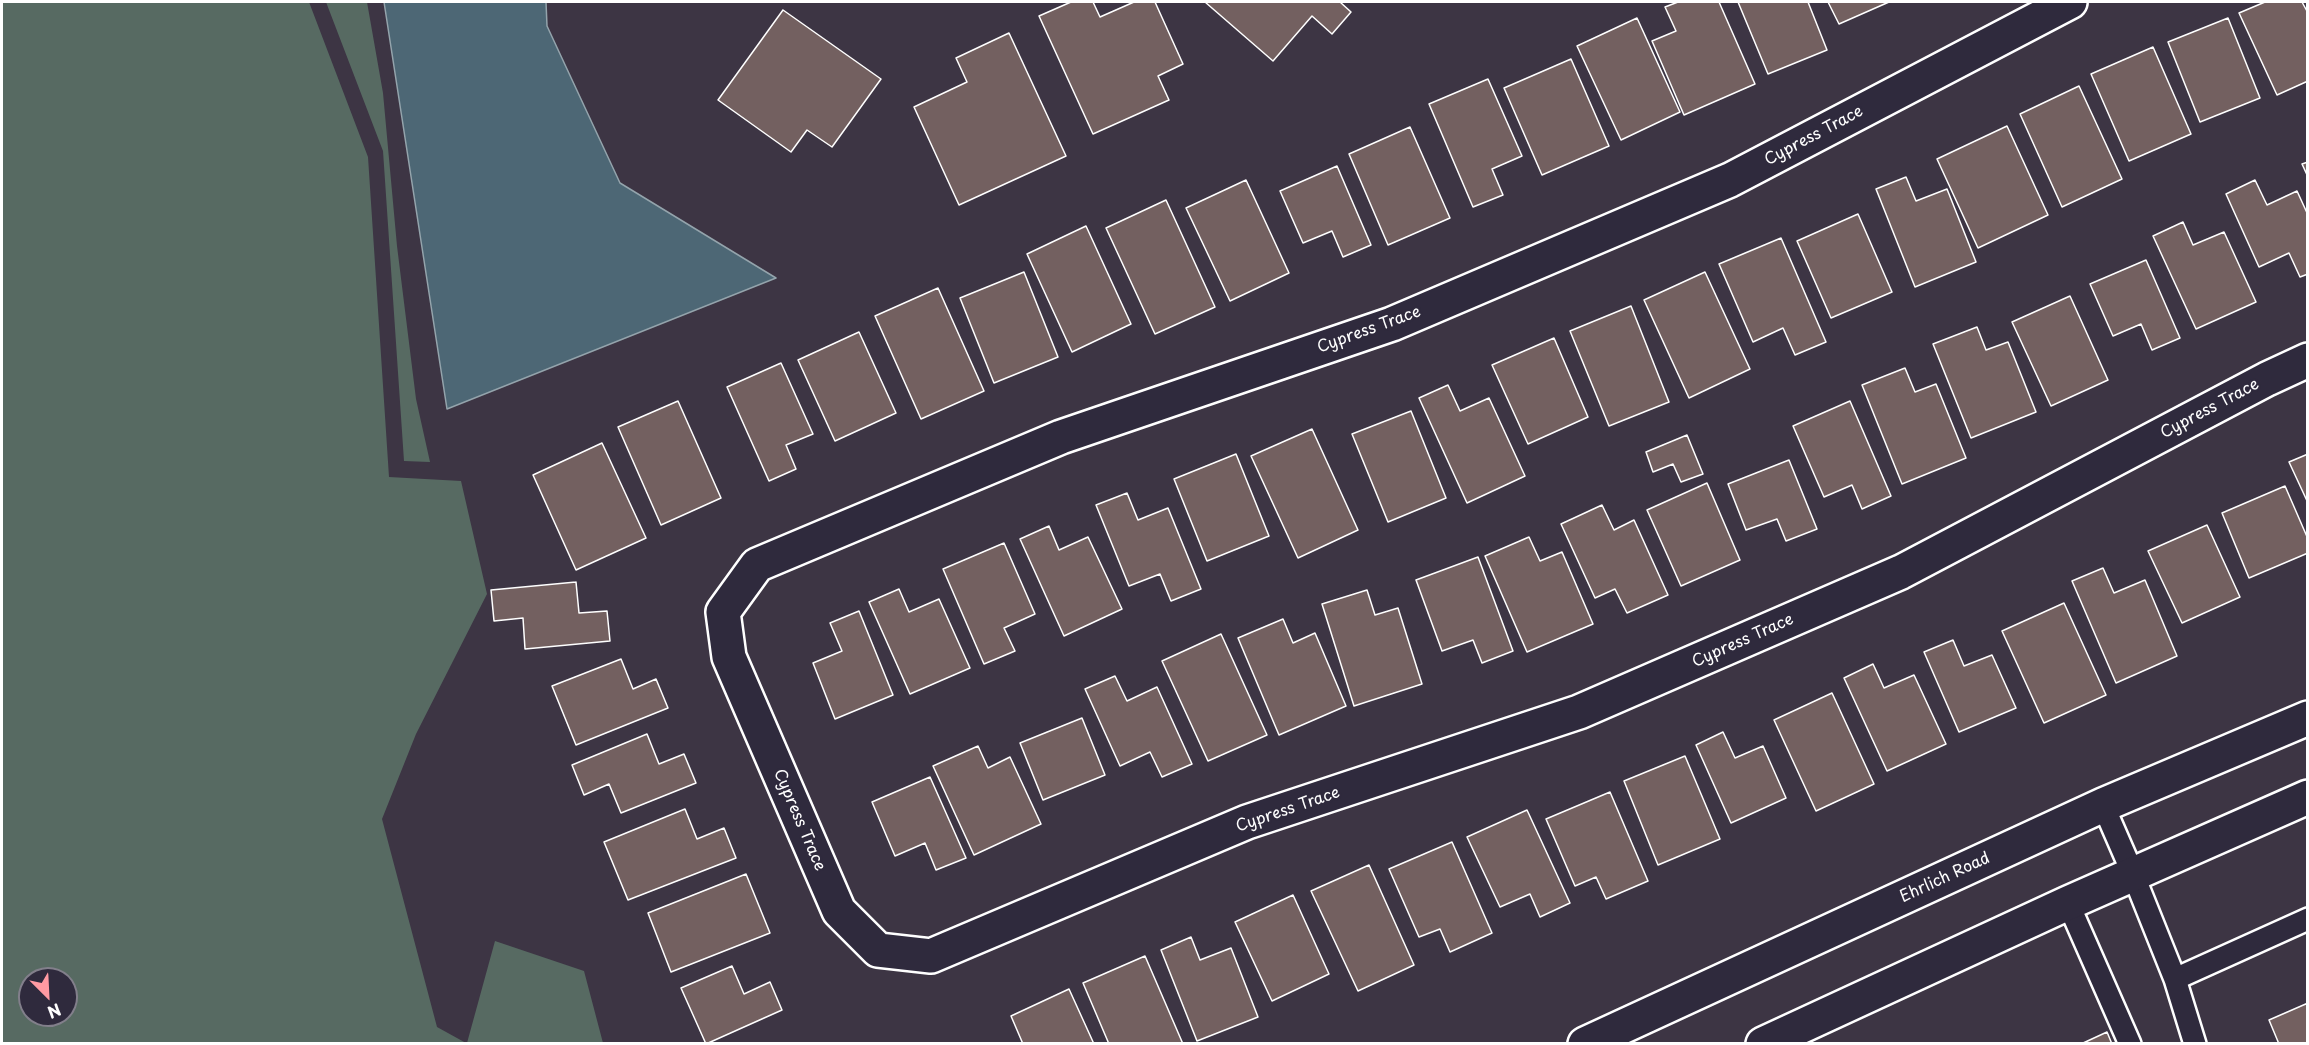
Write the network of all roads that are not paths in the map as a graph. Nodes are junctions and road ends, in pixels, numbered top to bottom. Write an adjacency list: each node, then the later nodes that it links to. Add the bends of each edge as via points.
1 (2070, 2): 2 (street, Cypress Trace, via 1719,184 1392,324 1061,437 757,565 723,612 729,657 839,911 878,950 932,956 1247,822 1611,699 1901,572)
2 (2307, 360)
3 (2307, 718): 5 (street, Ehrlich Road)
4 (2307, 797): 6 (street)
5 (2103, 805): 6 (lane); 10 (street, Ehrlich Road)
6 (2133, 874): 7 (street); 9 (lane)
7 (2068, 903): 11 (street); 12 (lane)
8 (2307, 919): 9 (lane)
9 (2175, 979): 13 (lane)
10 (1585, 1044)
11 (1763, 1044)
12 (2130, 1044)
13 (2195, 1044)

